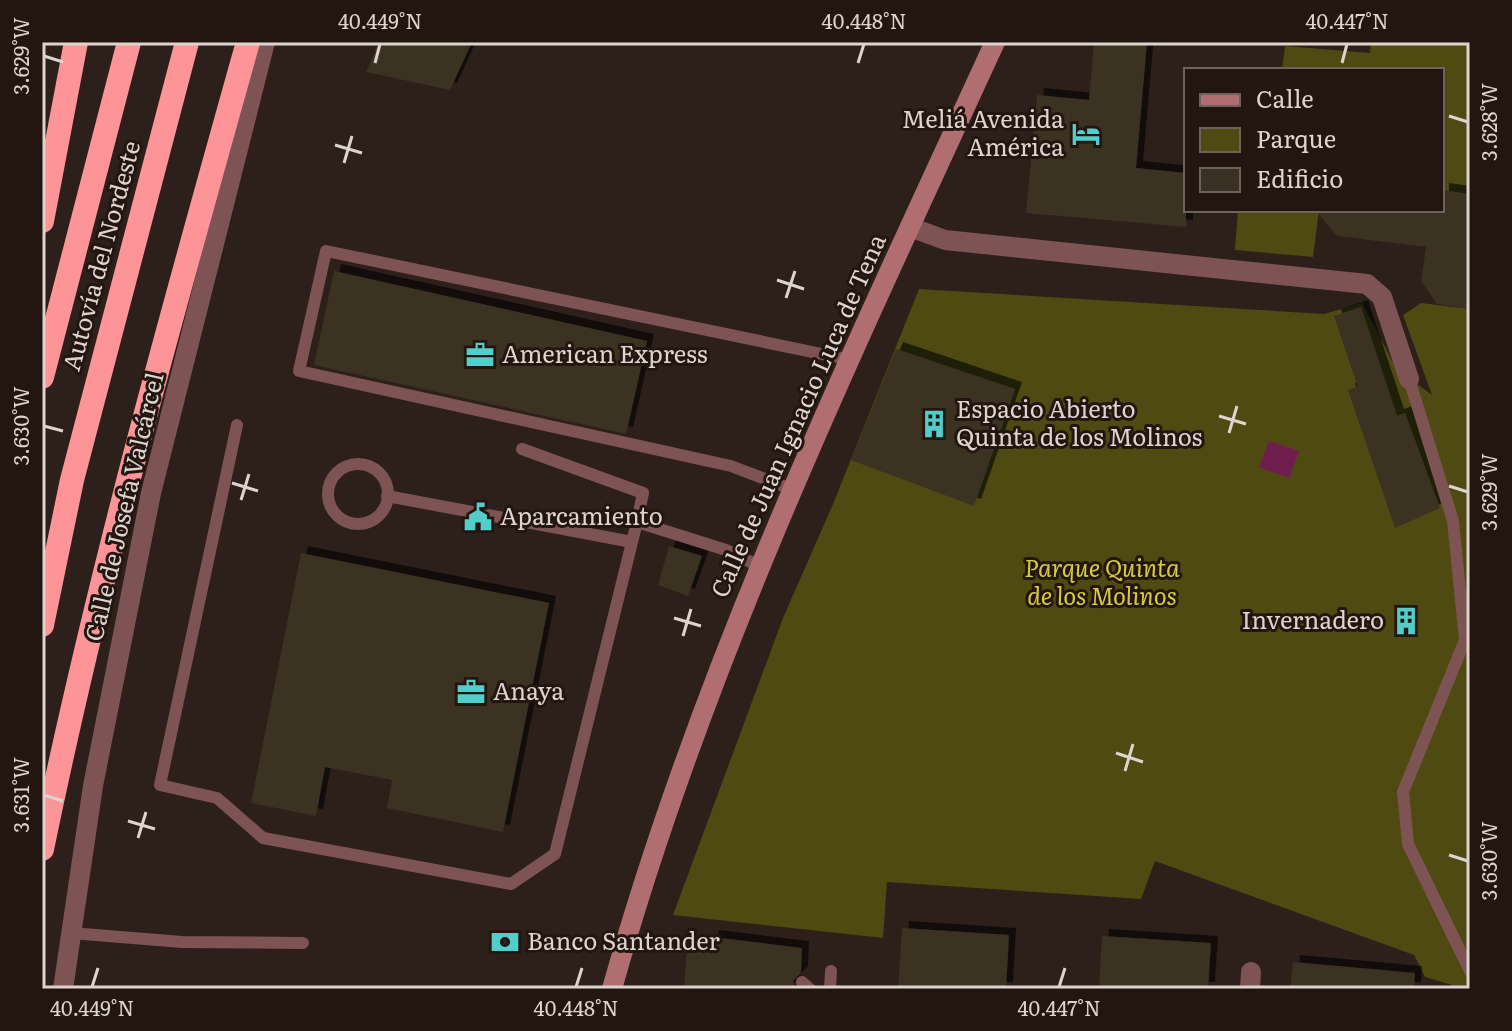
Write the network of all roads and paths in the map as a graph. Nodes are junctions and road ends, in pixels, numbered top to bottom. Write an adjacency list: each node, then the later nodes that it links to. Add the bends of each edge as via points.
1 (76, 42): 7 (highway)
2 (129, 42): 10 (highway, Autovía del Nordeste)
3 (187, 42): 19 (highway, Autovía del Nordeste, via 72,480)
4 (248, 42): 20 (highway, via 152,382)
5 (265, 42): 21 (street, Calle de Josefa Valcárcel, via 151,493 93,786)
6 (995, 42): 8 (street, Calle de Juan Ignacio Luca de Tena)
7 (42, 221)
8 (910, 227): 9 (street, Calle de Juan Ignacio Luca de Tena); 11 (street, Calle de Juan Ignacio Luca de Tena, via 945,240 1367,284 1382,297)
9 (851, 360): 14 (street, Calle de Juan Ignacio Luca de Tena); 14 (lane, via 326,251 299,371 731,466)
10 (42, 377)
11 (1409, 379): 24 (lane, via 1453,521 1465,640 1403,792 1408,844)
12 (237, 425): 17 (lane, via 160,785 217,798 263,838 511,884 555,854)
13 (522, 449): 16 (lane, via 643,493)
14 (791, 489): 18 (street, Calle de Juan Ignacio Luca de Tena)
15 (387, 496): 15 (lane, via 376,470 358,464 333,477 328,496 336,514 363,524 380,514); 17 (lane)
16 (637, 522): 17 (lane); 18 (lane)
17 (632, 542)
18 (759, 566): 26 (street, Calle de Juan Ignacio Luca de Tena, via 646,874)
19 (42, 625)
20 (42, 849)
21 (71, 933): 22 (lane, via 182,942); 25 (street, Calle de Josefa Valcárcel)
22 (303, 943)
23 (831, 971): 27 (lane)
24 (1470, 971)
25 (63, 989)
26 (612, 989)
27 (830, 989)

